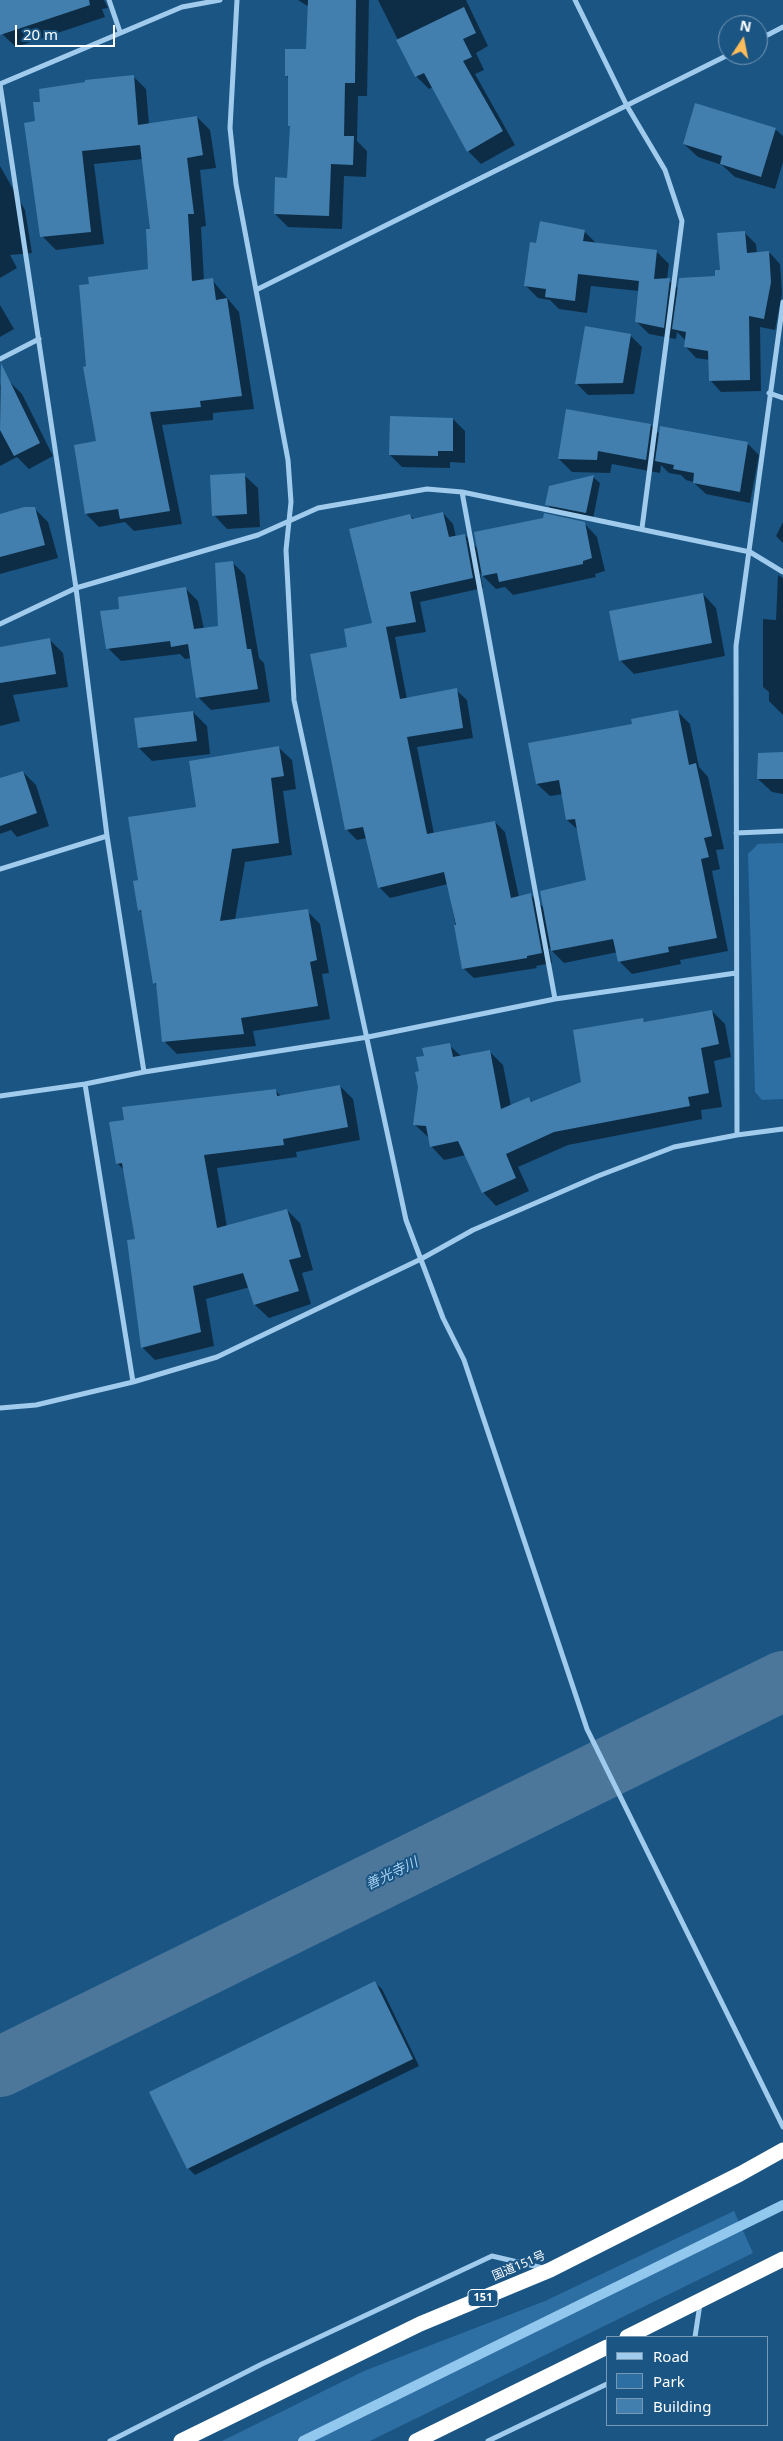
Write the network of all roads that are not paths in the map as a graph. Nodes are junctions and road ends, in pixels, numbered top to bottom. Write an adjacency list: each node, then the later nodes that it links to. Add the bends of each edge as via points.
1 (109, 0): 6 (street)
2 (220, 0): 6 (street, via 182,7)
3 (238, 0): 11 (street, via 230,128 236,184)
4 (575, 0): 10 (street)
5 (783, 28): 7 (street)
6 (120, 32): 9 (street)
7 (768, 35)
8 (718, 60): 10 (street)
9 (0, 84): 13 (street)
10 (627, 106): 11 (street); 19 (street, via 666,170 682,221)
11 (256, 290): 18 (street, via 288,460)
12 (783, 302): 15 (street)
13 (39, 339): 14 (street); 22 (street)
14 (0, 359)
15 (769, 393): 16 (street); 20 (street)
16 (783, 398)
17 (462, 492): 18 (street, via 427,489 318,508); 19 (street); 29 (street)
18 (289, 520): 22 (street, via 258,535); 30 (street, via 286,550 294,700)
19 (642, 528): 20 (street)
20 (750, 552): 21 (street); 25 (street, via 736,646)
21 (783, 572)
22 (76, 588): 23 (street); 26 (street)
23 (0, 624)
24 (783, 831): 25 (street)
25 (736, 833): 28 (street)
26 (107, 836): 27 (street); 31 (street)
27 (0, 869)
28 (736, 973): 29 (street); 35 (street)
29 (555, 1000): 30 (street)
30 (368, 1037): 31 (street); 36 (street, via 406,1220)
31 (144, 1072): 32 (street)
32 (85, 1084): 33 (street); 37 (street)
33 (0, 1096)
34 (783, 1129): 35 (street)
35 (737, 1135): 36 (street, via 674,1147 598,1176 473,1230)
36 (421, 1259): 37 (street, via 217,1356); 39 (street, via 443,1318 464,1360 587,1729)
37 (133, 1382): 38 (street, via 36,1405)
38 (0, 1408)
39 (783, 2127)
40 (783, 2150): 42 (highway, 国道151号 / 151)
41 (783, 2259): 43 (highway)
42 (550, 2270): 48 (street, via 492,2256 262,2364); 49 (highway, 国道151号 / 151, via 420,2324)
43 (701, 2301): 44 (highway); 45 (street)
44 (629, 2336)
45 (695, 2336)
46 (606, 2347): 50 (highway)
47 (606, 2384): 51 (street)
48 (110, 2441)
49 (180, 2441)
50 (416, 2441)
51 (488, 2441)

